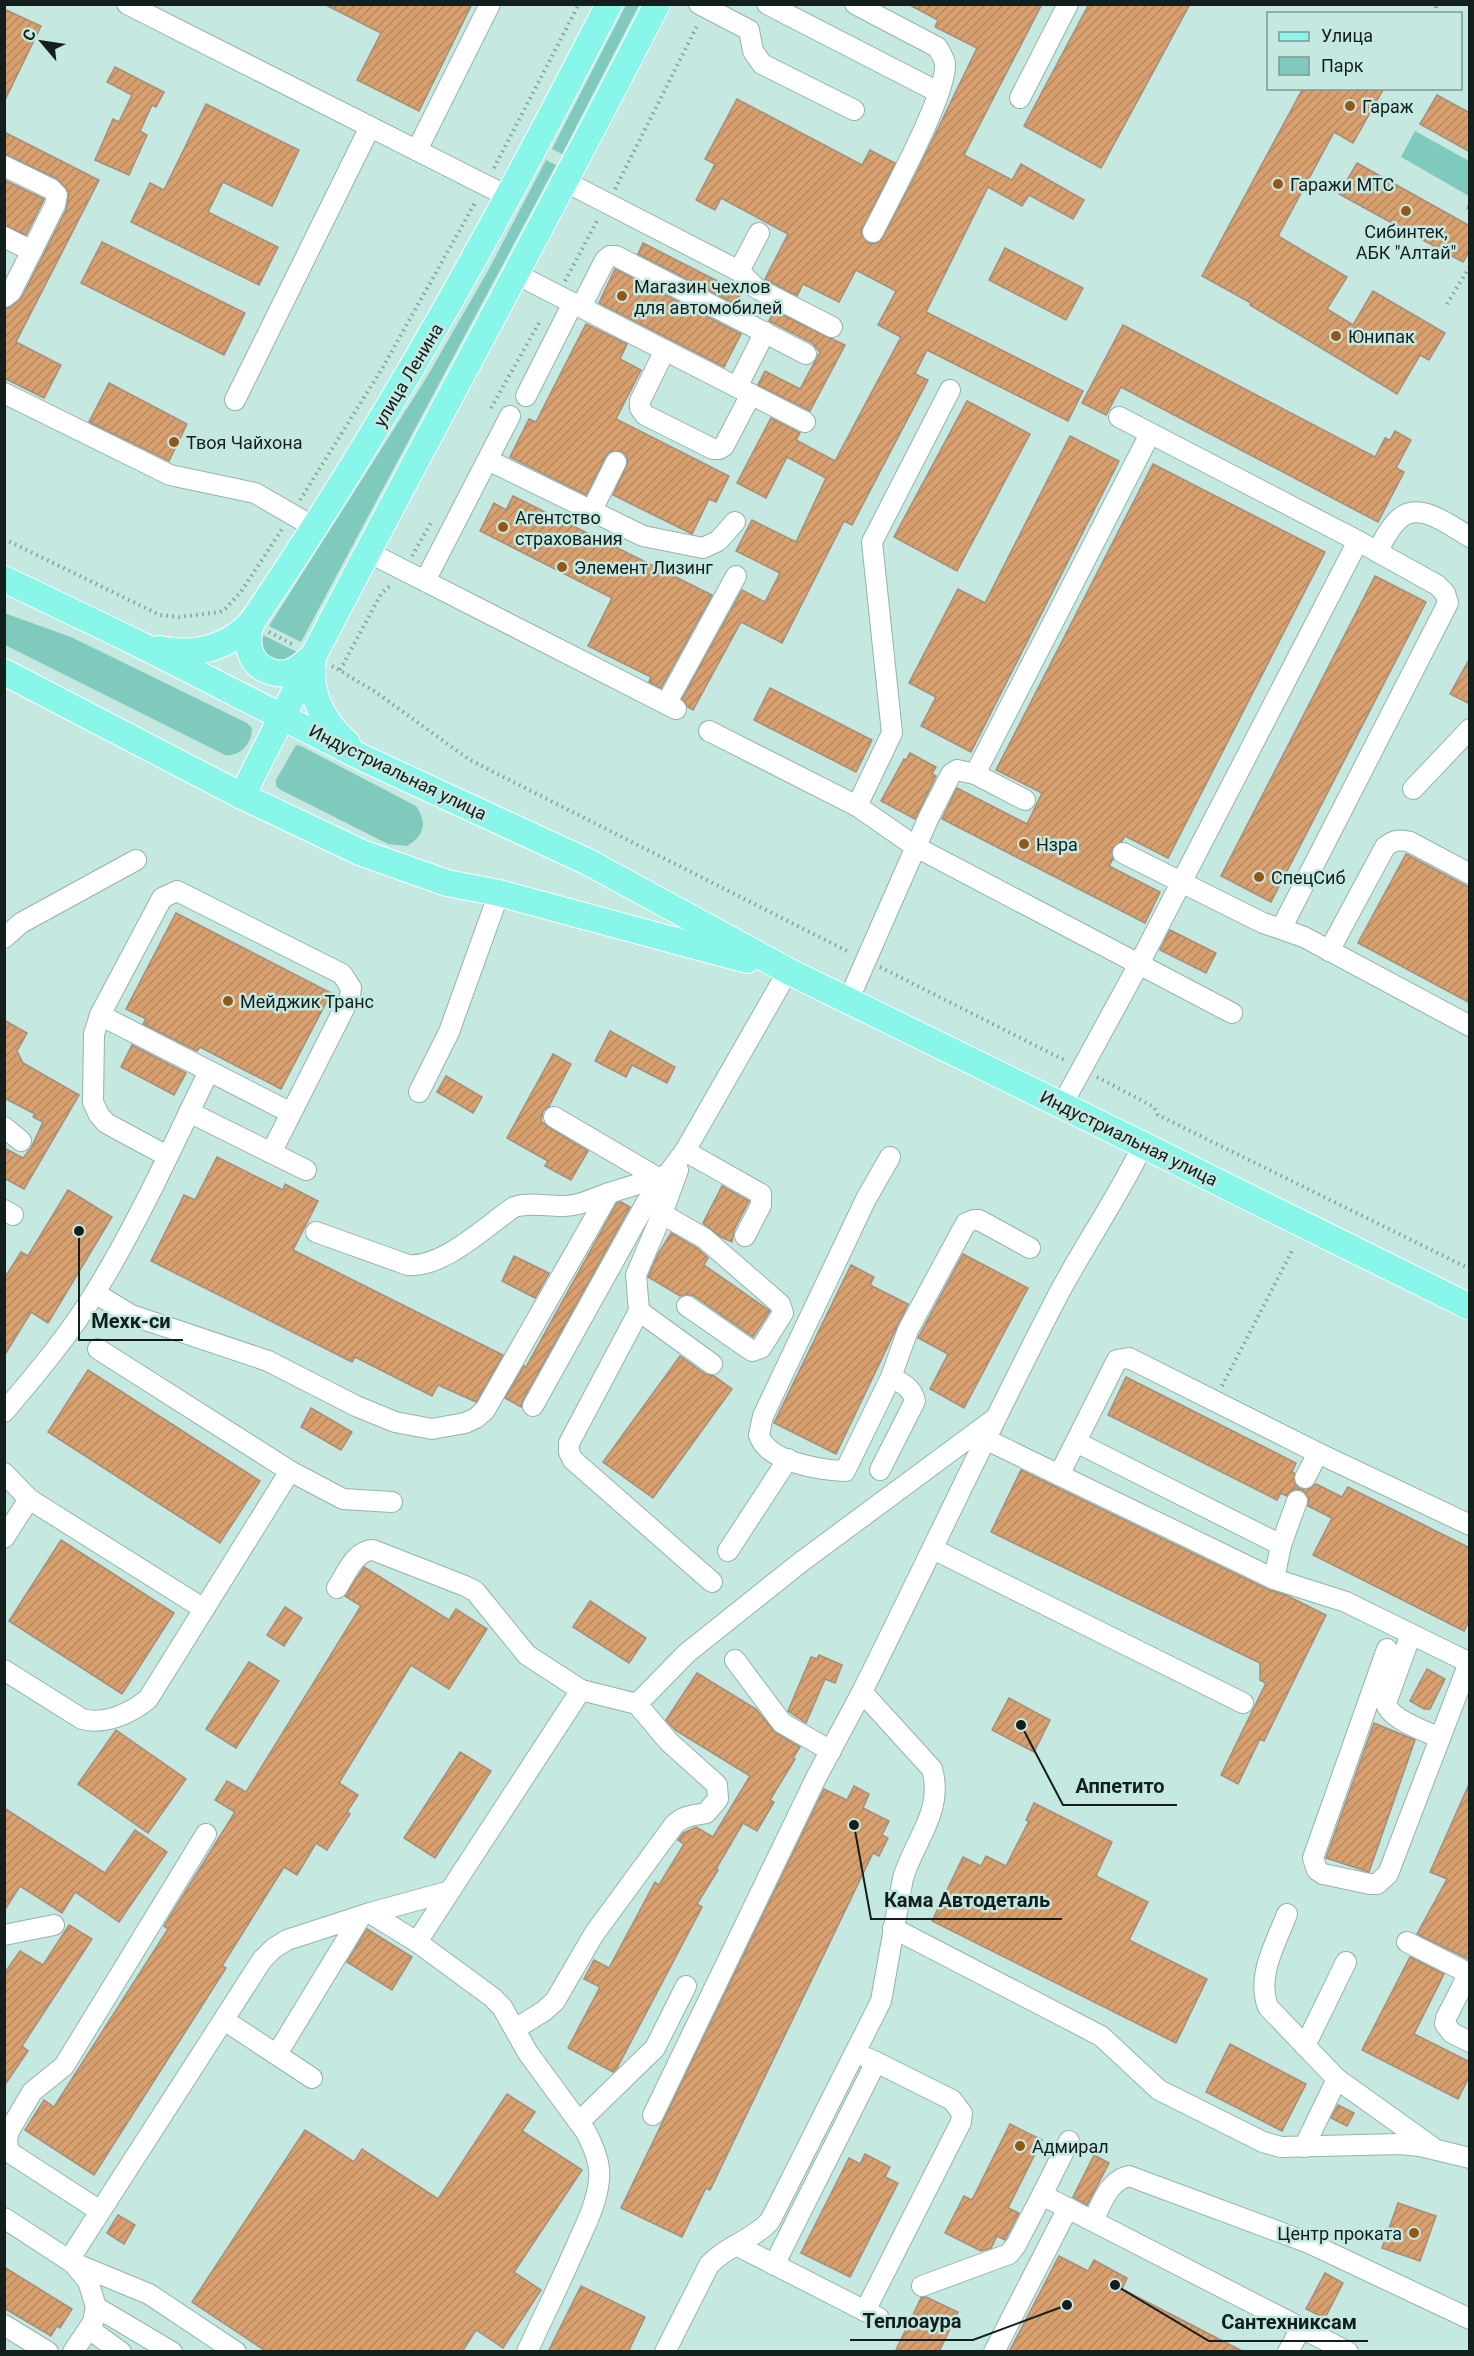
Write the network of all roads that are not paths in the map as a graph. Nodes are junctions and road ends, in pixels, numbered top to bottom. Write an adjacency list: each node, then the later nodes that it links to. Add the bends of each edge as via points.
1 (127, 4): 14 (street)
2 (490, 4): 15 (street)
3 (609, 4): 18 (main road, улица Ленина)
4 (657, 4): 17 (main road)
5 (762, 4): 10 (street)
6 (767, 4): 11 (street)
7 (855, 4): 11 (street, via 937,47 945,66)
8 (1068, 4): 12 (street)
9 (702, 6): 10 (street)
10 (749, 30): 13 (street, via 753,51 762,64)
11 (938, 92): 19 (street)
12 (1020, 98)
13 (854, 110)
14 (370, 127): 15 (street); 35 (street)
15 (417, 150): 18 (street)
16 (4, 166): 22 (street, via 57,195)
17 (566, 182): 23 (street); 24 (main road)
18 (509, 197): 44 (main road, улица Ленина, via 382,419)
19 (873, 232)
20 (759, 233): 23 (street)
21 (4, 237): 22 (street)
22 (32, 251): 25 (street, via 11,292)
23 (739, 271): 27 (street, via 756,288)
24 (516, 274): 26 (street); 47 (main road)
25 (4, 297)
26 (570, 302): 28 (street, via 605,260 616,256); 29 (street); 34 (street)
27 (832, 327)
28 (765, 332): 30 (street); 32 (street)
29 (665, 350): 32 (street); 32 (street, via 640,401 645,415 719,449 724,446)
30 (806, 354)
31 (950, 390): 64 (street, via 872,542 892,733)
32 (744, 391): 38 (street)
33 (4, 393): 44 (street, via 170,475 255,493)
34 (526, 396)
35 (235, 400)
36 (510, 416): 40 (street)
37 (1119, 417): 39 (street)
38 (806, 422)
39 (1150, 434): 46 (street); 60 (street)
40 (488, 460): 42 (street); 51 (street)
41 (616, 462): 42 (street)
42 (591, 512): 43 (street, via 643,536 703,548 718,542)
43 (735, 522)
44 (314, 527): 52 (main road, улица Ленина)
45 (1470, 537): 48 (street, via 1418,511 1409,512 1398,519)
46 (1358, 541): 48 (street); 69 (street)
47 (368, 552): 51 (street); 54 (main road)
48 (1377, 552): 71 (street, via 1437,585 1448,603)
49 (736, 576): 51 (street, via 671,707)
50 (4, 579): 53 (main road, Индустриальная улица)
51 (426, 581)
52 (251, 623): 53 (main road, улица Ленина, via 227,643 206,650 167,650); 54 (main road, via 251,656 257,665 279,674 289,673)
53 (133, 640): 56 (main road, Индустриальная улица)
54 (313, 655): 56 (main road); 59 (main road, via 311,685 319,710 338,735)
55 (5, 672): 62 (main road, Индустриальная улица)
56 (282, 716): 59 (main road, Индустриальная улица); 62 (main road)
57 (1470, 729): 61 (street)
58 (709, 731): 64 (street)
59 (365, 759): 75 (main road, Индустриальная улица, via 588,862)
60 (975, 774): 63 (street); 65 (street, via 957,770 951,774)
61 (1413, 789)
62 (242, 796): 70 (main road, Индустриальная улица, via 362,853 447,884)
63 (1025, 800)
64 (856, 806): 65 (street)
65 (915, 847): 74 (street); 76 (street)
66 (1123, 853): 69 (street)
67 (136, 860): 72 (street, via 21,924)
68 (1470, 874): 73 (street, via 1410,842 1392,841 1385,847)
69 (1182, 882): 71 (street); 74 (street)
70 (499, 893): 75 (main road, Индустриальная улица); 81 (street, via 449,1032)
71 (1281, 929): 73 (street)
72 (4, 938)
73 (1329, 951): 79 (street)
74 (1139, 964): 77 (street); 82 (street)
75 (788, 971): 76 (main road, Индустриальная улица); 89 (street)
76 (848, 1001): 82 (main road, Индустриальная улица)
77 (1232, 1013)
78 (100, 1015): 80 (street); 84 (street, via 162,898 177,891 342,974 351,988 350,997); 91 (street, via 94,1034 93,1102 106,1123)
79 (1470, 1026)
80 (209, 1071): 83 (street); 84 (street)
81 (419, 1092)
82 (1062, 1105): 88 (main road, Индустриальная улица)
83 (189, 1112): 90 (street); 91 (street)
84 (291, 1113): 90 (street)
85 (554, 1117): 94 (street)
86 (4, 1127): 87 (street)
87 (21, 1141)
88 (1143, 1144): 102 (main road, Индустриальная улица); 109 (street, via 1124,1185 1059,1292)
89 (685, 1150): 94 (street); 96 (street); 98 (street, via 761,1194 761,1204)
90 (271, 1153): 93 (street)
91 (167, 1156): 100 (street, via 129,1236)
92 (890, 1157): 113 (street, via 866,1199 759,1425 765,1448)
93 (306, 1170)
94 (662, 1176): 95 (street); 107 (street)
95 (609, 1193): 97 (street, via 574,1205 514,1207 440,1260 418,1266); 100 (street, via 485,1410 465,1423 432,1429 395,1422 278,1365 132,1315)
96 (662, 1214): 101 (street, via 712,1244 780,1304 783,1313 761,1348 752,1351); 103 (street, via 636,1275)
97 (316, 1232)
98 (745, 1236)
99 (1030, 1248): 106 (street, via 979,1221 966,1223 908,1330)
100 (95, 1293): 108 (street)
101 (687, 1306)
102 (1470, 1307)
103 (639, 1311): 105 (street); 130 (street, via 569,1443 569,1452 573,1461)
104 (98, 1349): 115 (street)
105 (712, 1364)
106 (891, 1377): 114 (street, via 908,1387 915,1401); 116 (street)
107 (533, 1406)
108 (4, 1412)
109 (995, 1418): 110 (street); 120 (street)
110 (985, 1439): 118 (street); 127 (street)
111 (1076, 1442): 112 (street, via 1118,1360 1129,1358); 118 (street); 126 (street)
112 (1318, 1453): 119 (street); 124 (street)
113 (788, 1459): 116 (street, via 822,1470); 128 (street)
114 (880, 1470): 116 (street); 120 (street)
115 (290, 1471): 123 (street, via 343,1499); 132 (street)
116 (845, 1471)
117 (4, 1473): 121 (street)
118 (1059, 1475): 129 (street)
119 (1305, 1478)
120 (897, 1492): 141 (street, via 687,1653)
121 (29, 1499): 125 (street); 132 (street)
122 (1297, 1501): 126 (street)
123 (392, 1502)
124 (1470, 1525)
125 (4, 1538)
126 (1281, 1545): 129 (street)
127 (933, 1549): 139 (street); 140 (street)
128 (729, 1551)
129 (1274, 1579): 133 (street, via 1346,1602)
130 (712, 1582)
131 (338, 1588): 138 (street, via 359,1554 366,1550 465,1586 482,1598 527,1655)
132 (204, 1609): 137 (street, via 148,1700 104,1721 82,1719)
133 (1411, 1634): 136 (street); 142 (street, via 1387,1709)
134 (1387, 1649): 142 (street, via 1315,1850 1317,1870 1370,1884 1383,1881)
135 (735, 1660): 143 (street, via 782,1723)
136 (1469, 1661): 142 (street)
137 (4, 1670)
138 (581, 1690): 141 (street); 145 (street)
139 (862, 1692): 143 (street); 149 (street, via 932,1769 936,1785 930,1817 907,1865)
140 (1243, 1703)
141 (637, 1704): 157 (street, via 669,1742 717,1785 718,1799 706,1813 688,1815 674,1825 594,1934 555,2001)
142 (1440, 1738)
143 (831, 1751): 165 (street)
144 (206, 1834): 173 (street, via 64,2066 32,2092 9,2131 7,2140 12,2154)
145 (450, 1891): 147 (street); 152 (street)
146 (1287, 1914): 159 (street, via 1266,1970 1264,1998)
147 (365, 1915): 152 (street); 156 (street, via 287,1940 274,1948 262,1960); 161 (street)
148 (54, 1925): 150 (street)
149 (894, 1928): 160 (street, via 881,2001); 168 (street, via 1101,2036 1170,2097 1263,2142)
150 (4, 1935)
151 (1407, 1941): 154 (street)
152 (417, 1942): 157 (street, via 492,1997)
153 (1346, 1962): 159 (street)
154 (1469, 1973): 158 (street, via 1445,2024 1452,2033)
155 (686, 1986): 166 (street, via 655,2048)
156 (224, 2020): 161 (street); 173 (street)
157 (515, 2029): 166 (street)
158 (1470, 2042)
159 (1305, 2046): 164 (street)
160 (857, 2052): 162 (street); 176 (street, via 770,2221)
161 (277, 2054): 163 (street)
162 (876, 2062): 178 (street); 178 (street, via 952,2100 962,2113 872,2314)
163 (312, 2078)
164 (1337, 2079): 168 (street); 169 (street)
165 (652, 2115)
166 (579, 2122): 190 (street, via 596,2156 600,2179 597,2194)
167 (1069, 2141): 171 (street)
168 (1304, 2147): 169 (street, via 1399,2144)
169 (1435, 2149): 170 (street)
170 (1470, 2158)
171 (1042, 2195): 172 (street); 179 (street, via 1009,2254)
172 (1068, 2208): 175 (street); 192 (street)
173 (100, 2211): 177 (street)
174 (4, 2218): 177 (street)
175 (1093, 2221): 181 (street, via 1109,2189 1118,2178 1129,2176 1309,2242); 183 (street)
176 (736, 2245): 178 (street); 191 (street, via 708,2265)
177 (71, 2261): 180 (street, via 88,2281); 189 (street, via 149,2294)
178 (774, 2265)
179 (922, 2286)
180 (96, 2307): 184 (street); 188 (street)
181 (1470, 2319)
182 (4, 2325): 186 (street)
183 (1300, 2328): 193 (street); 194 (street)
184 (89, 2329): 185 (street); 187 (street)
185 (110, 2348)
186 (48, 2352)
187 (73, 2352)
188 (172, 2352)
189 (236, 2352)
190 (527, 2352)
191 (665, 2352)
192 (994, 2352)
193 (1288, 2352)
194 (1348, 2352)

